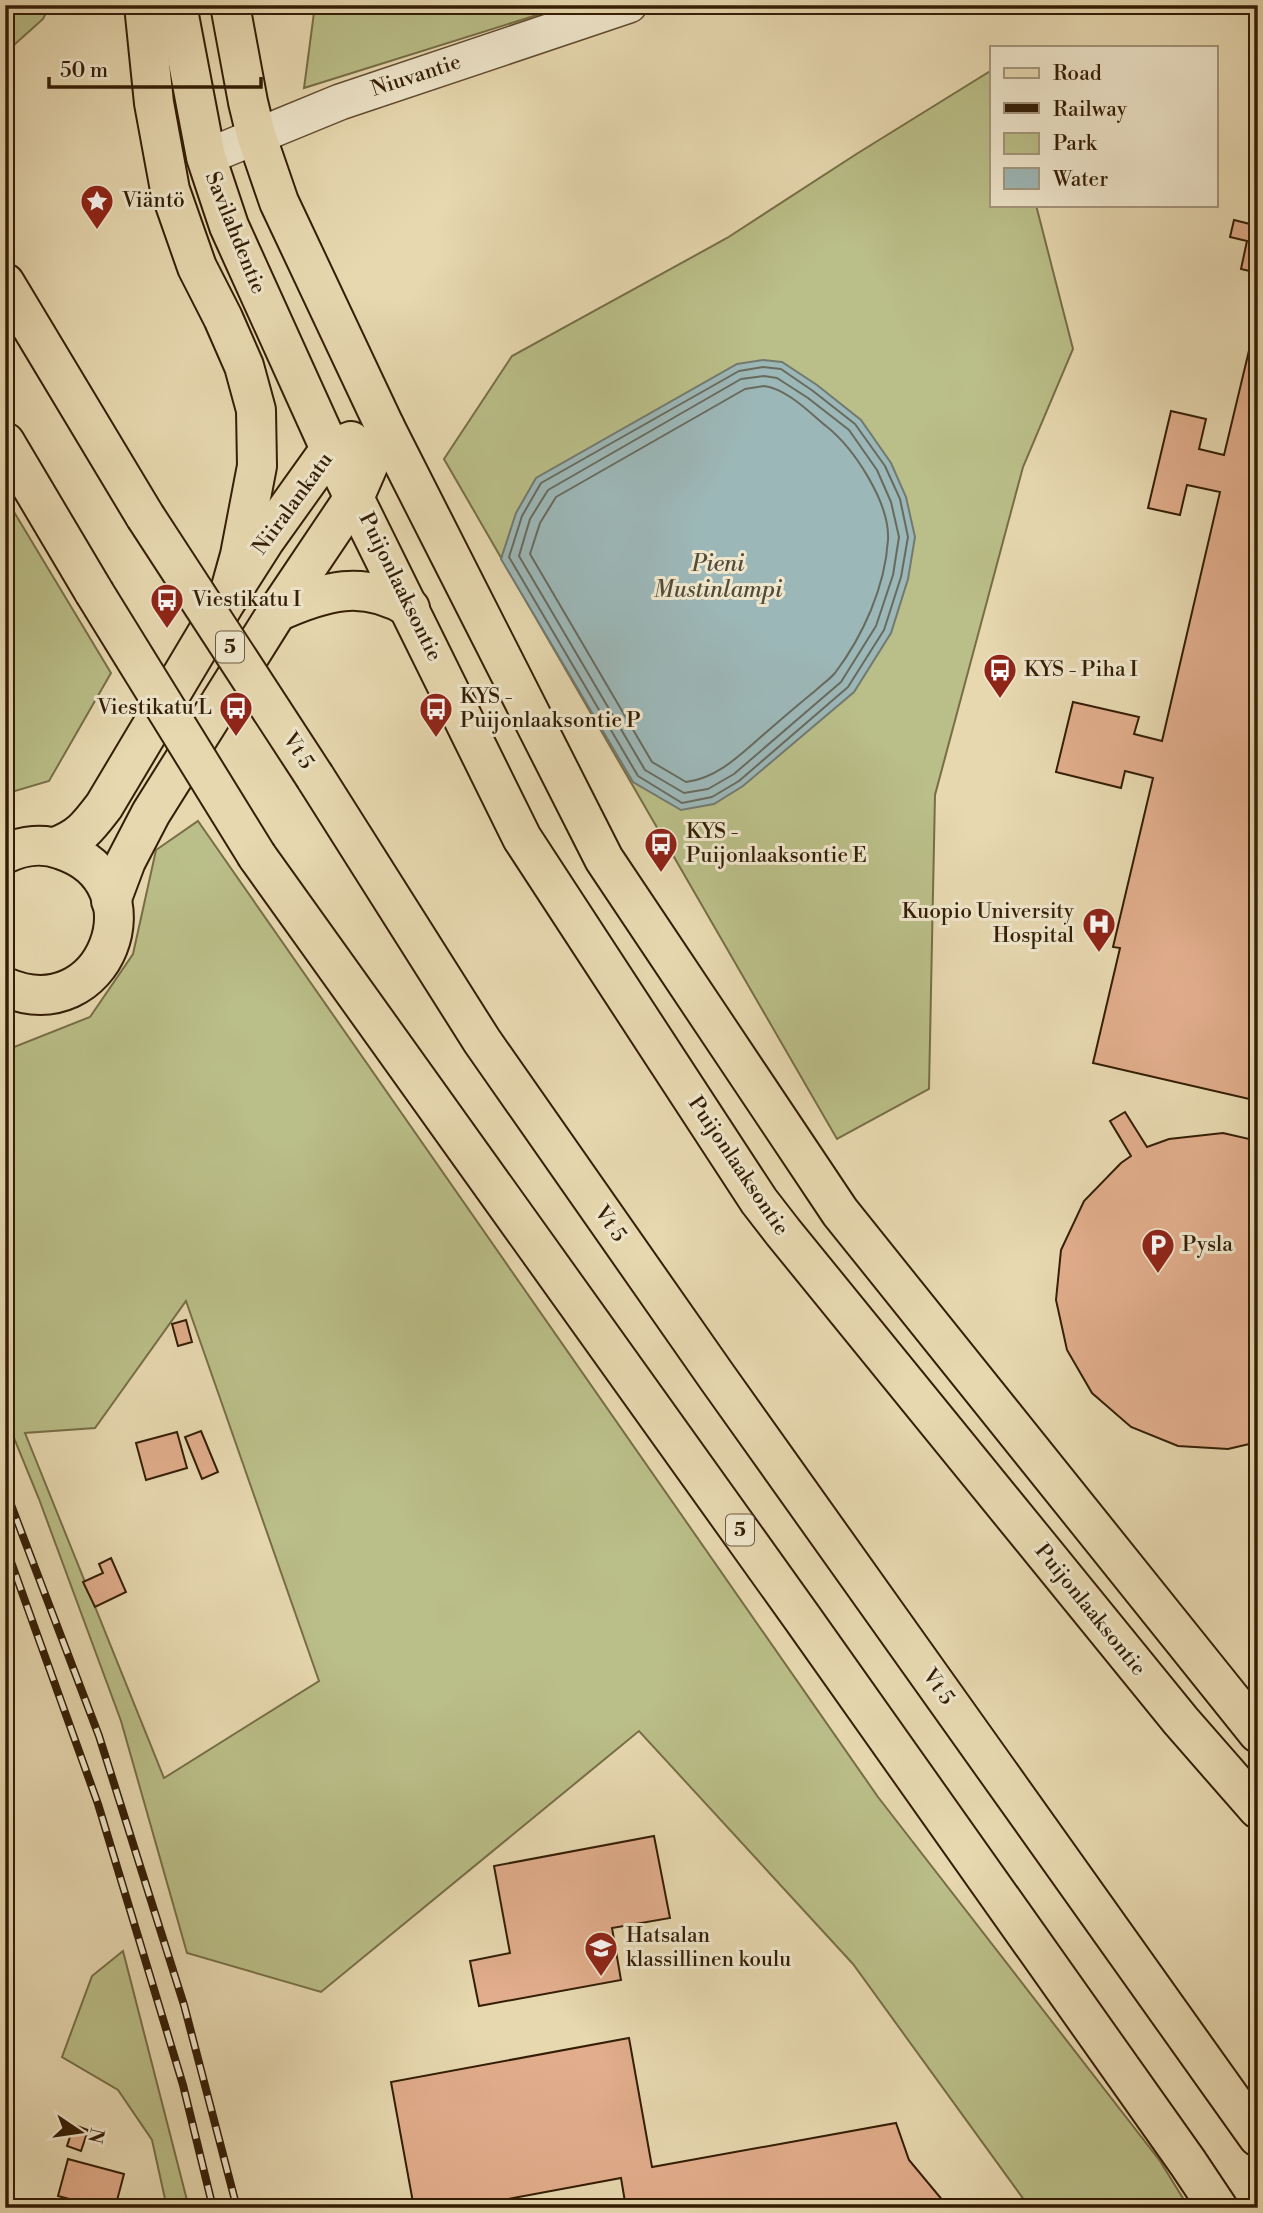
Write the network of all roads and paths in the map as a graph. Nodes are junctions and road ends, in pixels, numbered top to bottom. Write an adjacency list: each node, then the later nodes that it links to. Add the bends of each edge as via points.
1 (144, 5): 12 (main road, via 154,103 170,190 197,267 244,366 256,410 257,466)
2 (177, 5): 6 (main road, Savilahdentie)
3 (230, 5): 5 (main road)
4 (629, 5): 5 (street, Niuvantie, via 340,102)
5 (256, 135): 6 (street, Niuvantie); 8 (main road, via 279,202)
6 (206, 157): 10 (main road, Savilahdentie, via 229,226)
7 (5, 283): 21 (main road, Vt 5 / 5, bridge, via 145,516 482,1041)
8 (385, 428): 10 (main road, Niiralankatu); 11 (main road, Niiralankatu); 19 (main road, via 604,859 670,961 840,1212)
9 (5, 442): 22 (main road, 5, bridge, via 257,856 795,1607)
10 (330, 449): 11 (main road, Puijonlaaksontie); 12 (main road, Niiralankatu)
11 (355, 496): 13 (main road, Puijonlaaksontie); 14 (main road, Niiralankatu)
12 (228, 598): 15 (main road, Niiralankatu, via 104,806 77,838)
13 (410, 608): 14 (main road, via 385,596 348,590 316,596); 20 (main road, Puijonlaaksontie, via 523,838 759,1201)
14 (277, 612): 17 (main road, Niiralankatu, via 151,813)
15 (55, 847): 16 (main road, via 27,846); 17 (main road, via 86,862)
16 (5, 854)
17 (111, 901): 18 (main road, via 112,937 108,952 93,972 74,987 54,994)
18 (10, 995)
19 (1258, 1732)
20 (1258, 1809)
21 (1258, 2137)
22 (1217, 2208)

